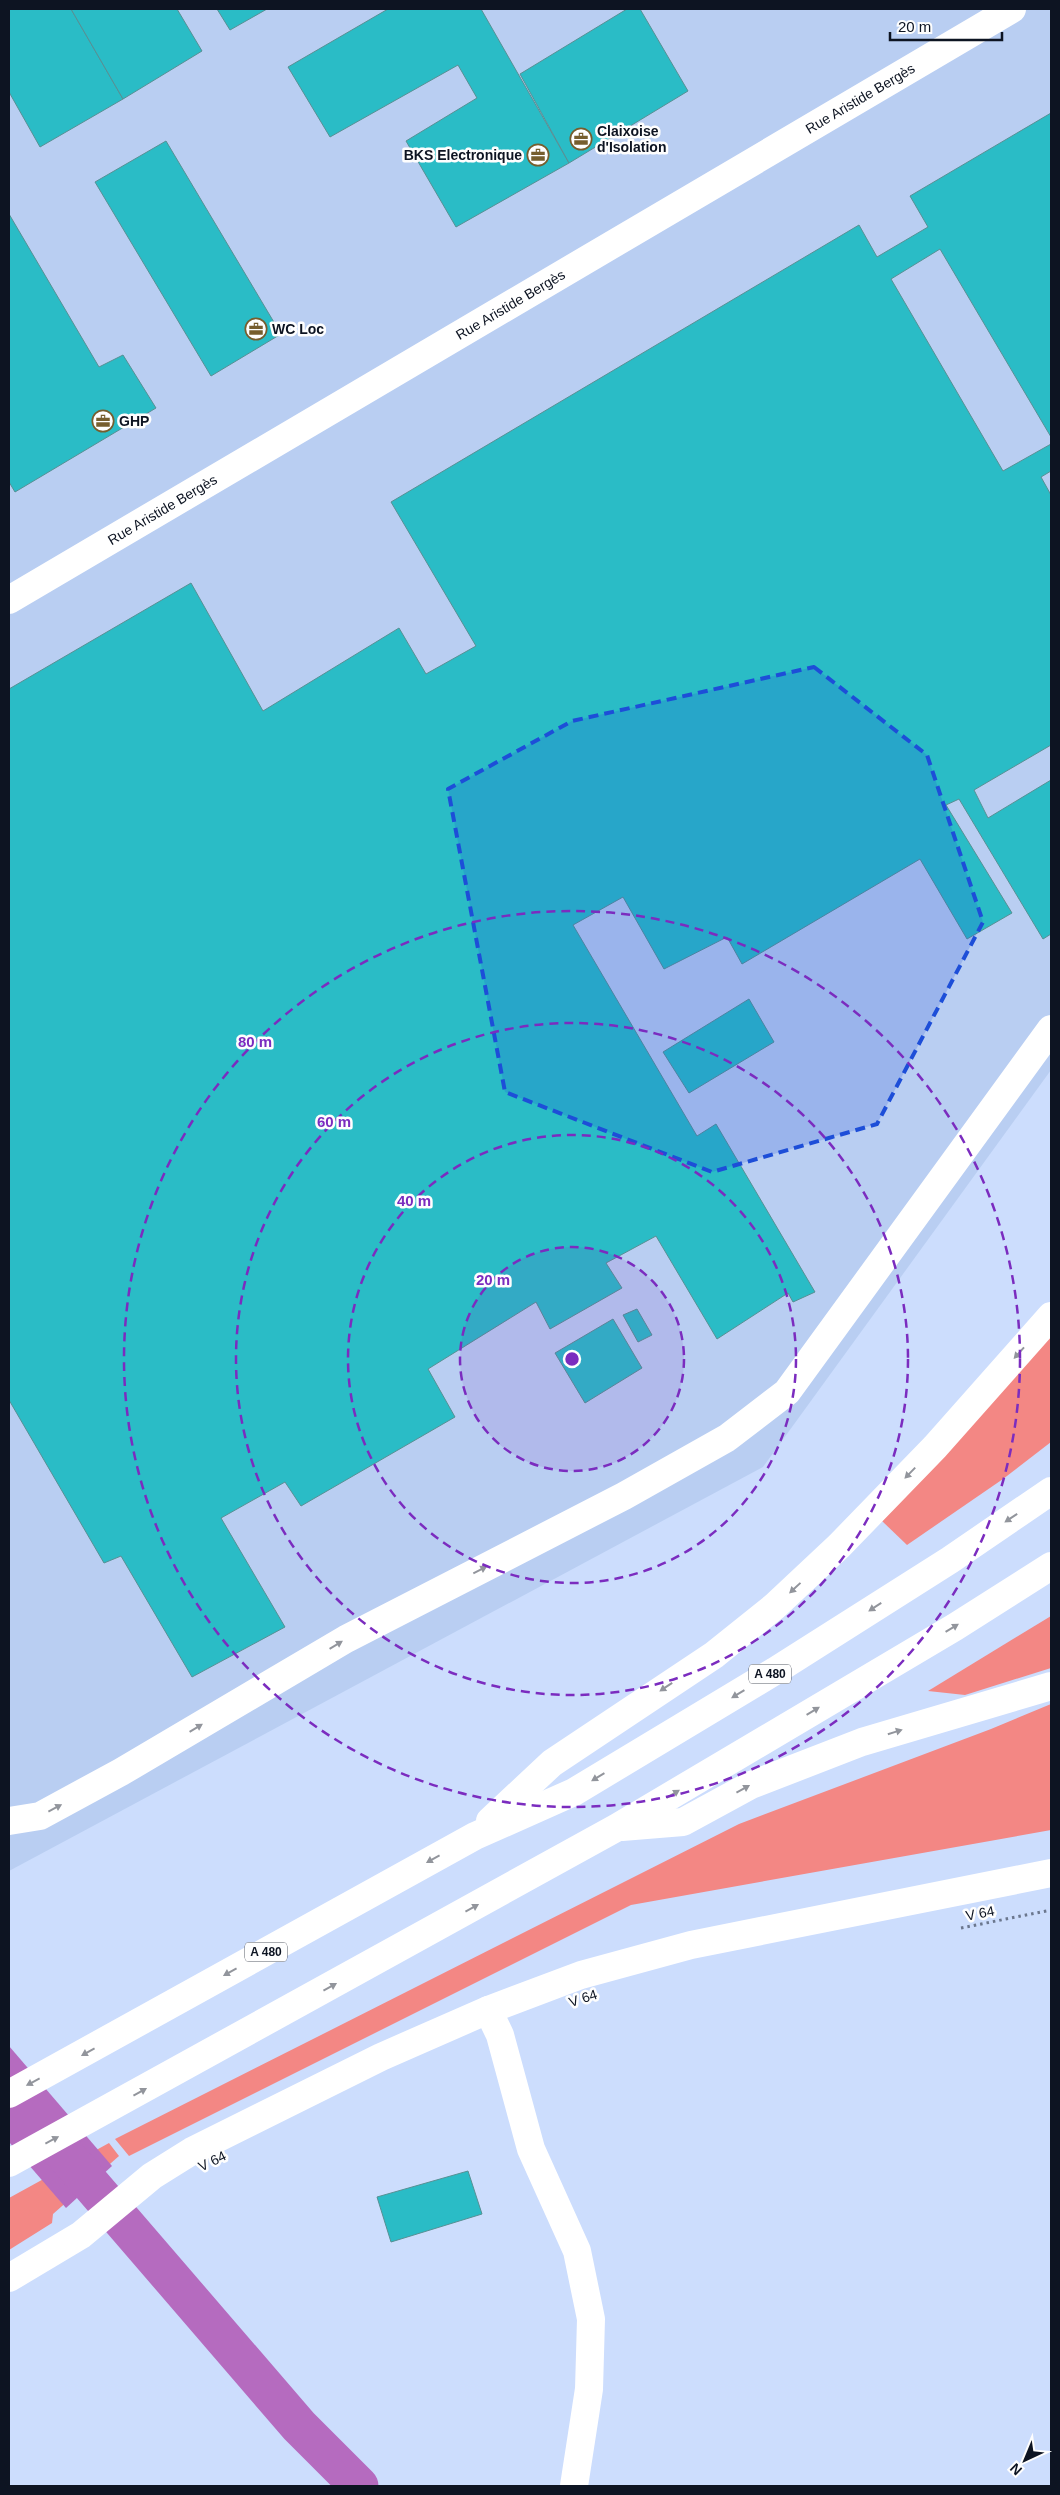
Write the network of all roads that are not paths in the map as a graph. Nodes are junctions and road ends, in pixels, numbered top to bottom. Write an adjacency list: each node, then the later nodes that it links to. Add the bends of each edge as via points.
1 (1012, 9): 2 (main road, Rue Aristide Bergès)
2 (9, 600)
3 (1051, 1029): 8 (main road, one-way to 3, via 40,1816 346,1639 624,1496 727,1438 787,1392)
4 (1051, 1316): 10 (main road, one-way to 10, via 928,1454 839,1546 775,1606 714,1655 552,1763)
5 (1051, 1491): 10 (main road, A 480, one-way to 10, via 775,1672 574,1792)
6 (1051, 1566): 9 (main road, one-way to 6)
7 (1051, 1686): 9 (main road, one-way to 7, via 682,1822 751,1785 862,1742)
8 (9, 1822)
9 (616, 1828): 14 (main road, one-way to 9)
10 (475, 1836): 13 (main road, A 480, one-way to 13)
11 (1051, 1873): 12 (main road, via 691,1945 580,1975)
12 (488, 2010): 15 (main road, via 381,2057 192,2151 152,2176 82,2235); 16 (main road, via 500,2035 531,2149 577,2251 591,2319 589,2390)
13 (9, 2094)
14 (9, 2163)
15 (9, 2278)
16 (574, 2486)

